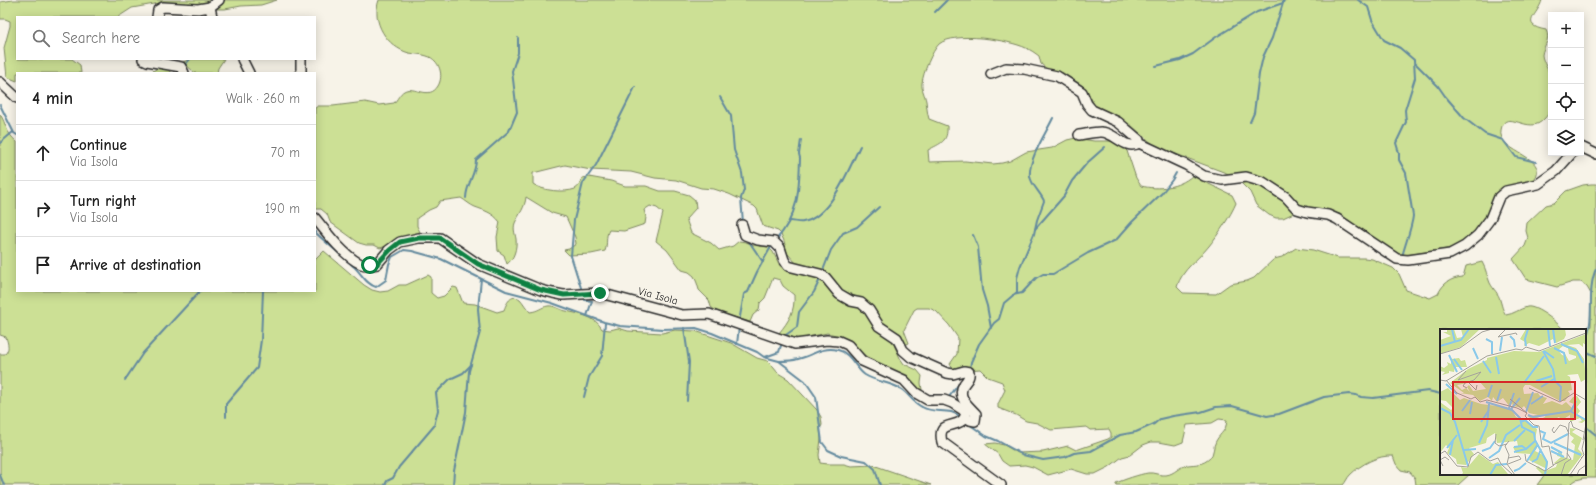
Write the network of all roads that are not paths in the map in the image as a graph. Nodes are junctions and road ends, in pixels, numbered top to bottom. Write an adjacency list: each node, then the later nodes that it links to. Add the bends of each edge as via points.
1 (219, 0): 2 (street)
2 (210, 8): 3 (street, via 163,7 158,10); 4 (street)
3 (157, 16)
4 (212, 16)
5 (145, 60): 8 (street, via 181,67)
6 (242, 60): 9 (street)
7 (301, 60): 10 (street)
8 (184, 72)
9 (248, 72)
10 (301, 72)
11 (991, 74): 15 (street, via 1006,68 1057,76 1082,92 1092,110 1118,122 1139,140)
12 (0, 82): 13 (street)
13 (16, 97)
14 (1079, 135): 15 (street, via 1102,132 1126,144)
15 (1139, 143): 18 (street, via 1204,176 1222,180 1246,178 1263,182 1286,197 1297,209 1337,219 1392,257 1408,260 1450,254 1465,246 1478,235 1490,219 1499,197 1506,191 1538,184 1556,171)
16 (1584, 148): 17 (street)
17 (1596, 154)
18 (1569, 156)
19 (316, 219): 21 (street, Via Isola, via 335,242 361,264 377,264 400,242 419,238 440,238 478,264 541,290 564,295 600,293 682,315 709,314 795,344 839,341 848,345 862,361 904,380 916,393 928,400 952,403 963,410)
20 (742, 225): 21 (street, via 745,235 774,242 780,248 788,266 820,274 839,294 861,303 879,326 897,338 902,350 911,357 947,373 969,372 970,376 961,394 976,414 976,418 974,421)
21 (965, 417): 22 (street, via 960,423 946,426 942,430 942,442)
22 (1001, 485)

